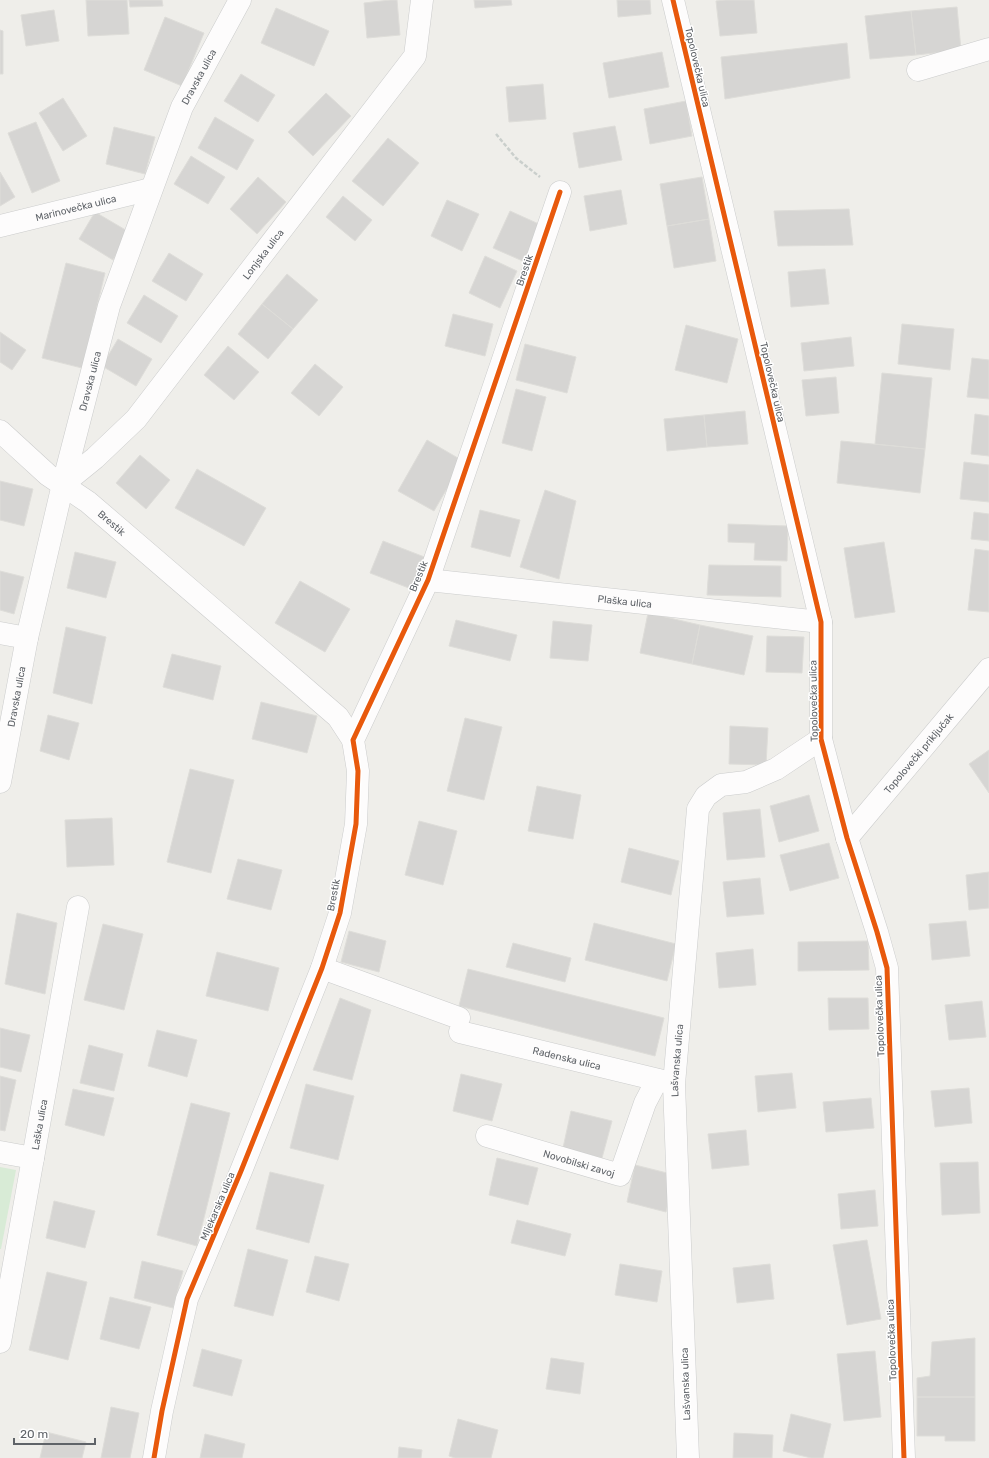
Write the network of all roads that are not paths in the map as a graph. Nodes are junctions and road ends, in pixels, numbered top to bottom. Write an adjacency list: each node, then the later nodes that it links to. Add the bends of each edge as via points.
1 (240, 0): 6 (street, Dravska ulica, via 182,106)
2 (422, 0): 10 (street, Lonjska ulica, via 415,56 136,419)
3 (673, 0): 12 (street, Topolovečka ulica)
4 (989, 49): 5 (street)
5 (918, 70)
6 (151, 189): 8 (street, Marinovečka ulica); 10 (street, Dravska ulica, via 109,306)
7 (560, 192): 11 (street, Brestik)
8 (0, 226)
9 (0, 431): 10 (street, Brestik, via 48,475)
10 (63, 484): 14 (street, Dravska ulica); 17 (street, Brestik, via 88,502 338,717)
11 (428, 580): 12 (street, Plaška ulica); 17 (street, Brestik)
12 (821, 622): 16 (street, Topolovečka ulica)
13 (0, 634): 14 (street)
14 (28, 638): 18 (street, Dravska ulica)
15 (989, 668): 19 (street, Topolovečki priključak)
16 (821, 739): 19 (street, Topolovečka ulica); 22 (street, Lašvanska ulica, via 776,769 746,782 721,785 706,796 698,809)
17 (353, 740): 21 (street, Brestik, via 358,771 356,824 340,913)
18 (0, 782)
19 (847, 838): 29 (street, Topolovečka ulica, via 887,968)
20 (78, 907): 25 (street, Laška ulica)
21 (322, 968): 22 (street, Radenska ulica, via 460,1025); 27 (street, Mljekarska ulica, via 187,1299)
22 (666, 1082): 23 (street, Novobilski zavoj, via 645,1103 620,1175); 28 (street, Lašvanska ulica)
23 (487, 1136)
24 (0, 1152): 25 (street)
25 (33, 1158): 26 (street, Laška ulica)
26 (0, 1342)
27 (154, 1458)
28 (688, 1458)
29 (904, 1458)

